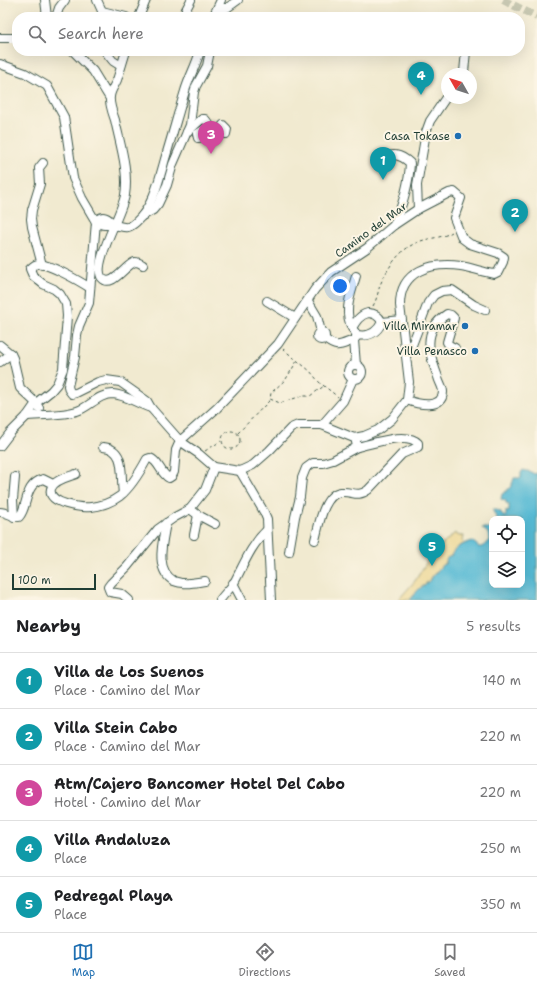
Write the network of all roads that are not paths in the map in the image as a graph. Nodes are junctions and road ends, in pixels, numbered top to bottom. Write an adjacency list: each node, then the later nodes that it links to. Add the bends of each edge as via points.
1 (45, 0): 9 (street)
2 (65, 0): 10 (street)
3 (96, 0): 11 (street)
4 (146, 0): 12 (street)
5 (191, 0): 13 (street)
6 (221, 0): 8 (street)
7 (238, 0): 8 (street, via 227,8)
8 (218, 8): 14 (street); 15 (street)
9 (46, 12)
10 (58, 12)
11 (102, 12)
12 (141, 12)
13 (185, 12)
14 (216, 12)
15 (219, 12)
16 (0, 38): 17 (street)
17 (12, 38)
18 (78, 56): 27 (street, via 93,71)
19 (109, 56): 25 (street)
20 (124, 56): 25 (street)
21 (198, 56): 34 (street, via 185,89 157,186)
22 (209, 56): 29 (street, via 194,92)
23 (466, 56): 26 (street)
24 (0, 64): 35 (street, via 25,73 47,86 64,117 73,178)
25 (121, 66): 27 (street)
26 (464, 68)
27 (110, 97): 36 (street, via 126,177 124,204)
28 (442, 104): 33 (street, via 426,132 417,185)
29 (187, 132): 30 (street, via 205,119 208,127 197,134 198,138 217,134 223,125 227,129); 34 (street, via 158,204)
30 (226, 134)
31 (383, 161): 37 (street, via 386,156 395,154 410,163 407,188)
32 (43, 163): 39 (street, via 39,168 40,184 31,220)
33 (418, 209): 37 (street, Camino del Mar); 46 (street, Camino del Mar, via 454,192 461,198 454,218 462,238 470,244 504,257 501,269 494,274 461,266 426,267 412,276 400,295)
34 (142, 216): 36 (street, via 129,227)
35 (96, 222): 36 (street, via 104,226); 41 (street)
36 (114, 225): 38 (street, via 100,266 102,277 110,280 131,264)
37 (394, 225): 42 (street, Camino del Mar, via 367,248 331,272)
38 (143, 264)
39 (42, 265): 41 (street); 55 (street, via 33,265 30,269 31,274 60,294 66,304 67,316 63,369 51,391)
40 (356, 276): 48 (street, via 347,314)
41 (90, 288): 56 (street, via 89,303 78,330 69,390 72,394 106,380 120,382 147,401)
42 (308, 300): 45 (street, Camino del Mar); 48 (street, via 317,316 323,336 334,346 339,346)
43 (267, 301): 45 (street)
44 (485, 310): 51 (street, via 452,290 434,295 428,303 412,345)
45 (295, 318): 61 (street, Camino del Mar, via 278,344)
46 (402, 320): 47 (street); 51 (street)
47 (382, 322): 48 (street, via 371,334); 48 (street, via 376,314 368,313 358,319)
48 (355, 335): 59 (street, via 356,365 351,366 348,372 353,380 343,401)
49 (0, 345): 52 (street)
50 (455, 348): 54 (street, via 447,344 454,318 448,314 437,323 428,342 443,391 442,397 433,404)
51 (406, 352): 54 (street, via 409,382)
52 (11, 354): 53 (street); 55 (street, via 20,388)
53 (0, 362)
54 (407, 400): 60 (street, via 392,419 378,430)
55 (36, 403): 57 (street); 58 (street)
56 (151, 408): 57 (street, via 114,394 97,398 78,411); 61 (street)
57 (44, 415): 58 (street)
58 (27, 416): 62 (street)
59 (322, 424): 60 (street); 66 (street, via 298,425 291,428 253,465)
60 (354, 438): 64 (street)
61 (180, 441): 65 (street); 70 (street, via 172,476 164,476 150,458)
62 (0, 446)
63 (103, 447): 70 (street, via 111,447 120,458)
64 (357, 447): 79 (street, via 405,437 418,443 418,447 402,454 363,494 341,492 333,496 322,512); 80 (street, via 333,460 306,468)
65 (214, 467): 66 (street); 71 (street, via 205,490)
66 (240, 471): 77 (street, via 264,512)
67 (76, 474): 69 (street)
68 (15, 477): 73 (street, via 13,500)
69 (53, 484): 70 (street, via 50,491 55,499 85,508 111,501); 73 (street, via 44,479 39,481 27,496)
70 (123, 493)
71 (190, 509): 74 (street); 75 (street)
72 (0, 512): 73 (street)
73 (18, 515)
74 (198, 515): 76 (street); 78 (street)
75 (166, 523): 81 (street, via 162,553 166,574 182,584); 83 (street, via 108,587 110,592 122,594)
76 (215, 524)
77 (267, 530): 82 (street, via 253,546); 86 (street)
78 (194, 535)
79 (316, 540)
80 (289, 552)
81 (205, 581)
82 (233, 583): 84 (street); 85 (street)
83 (129, 600)
84 (220, 600)
85 (242, 600)
86 (271, 600)

